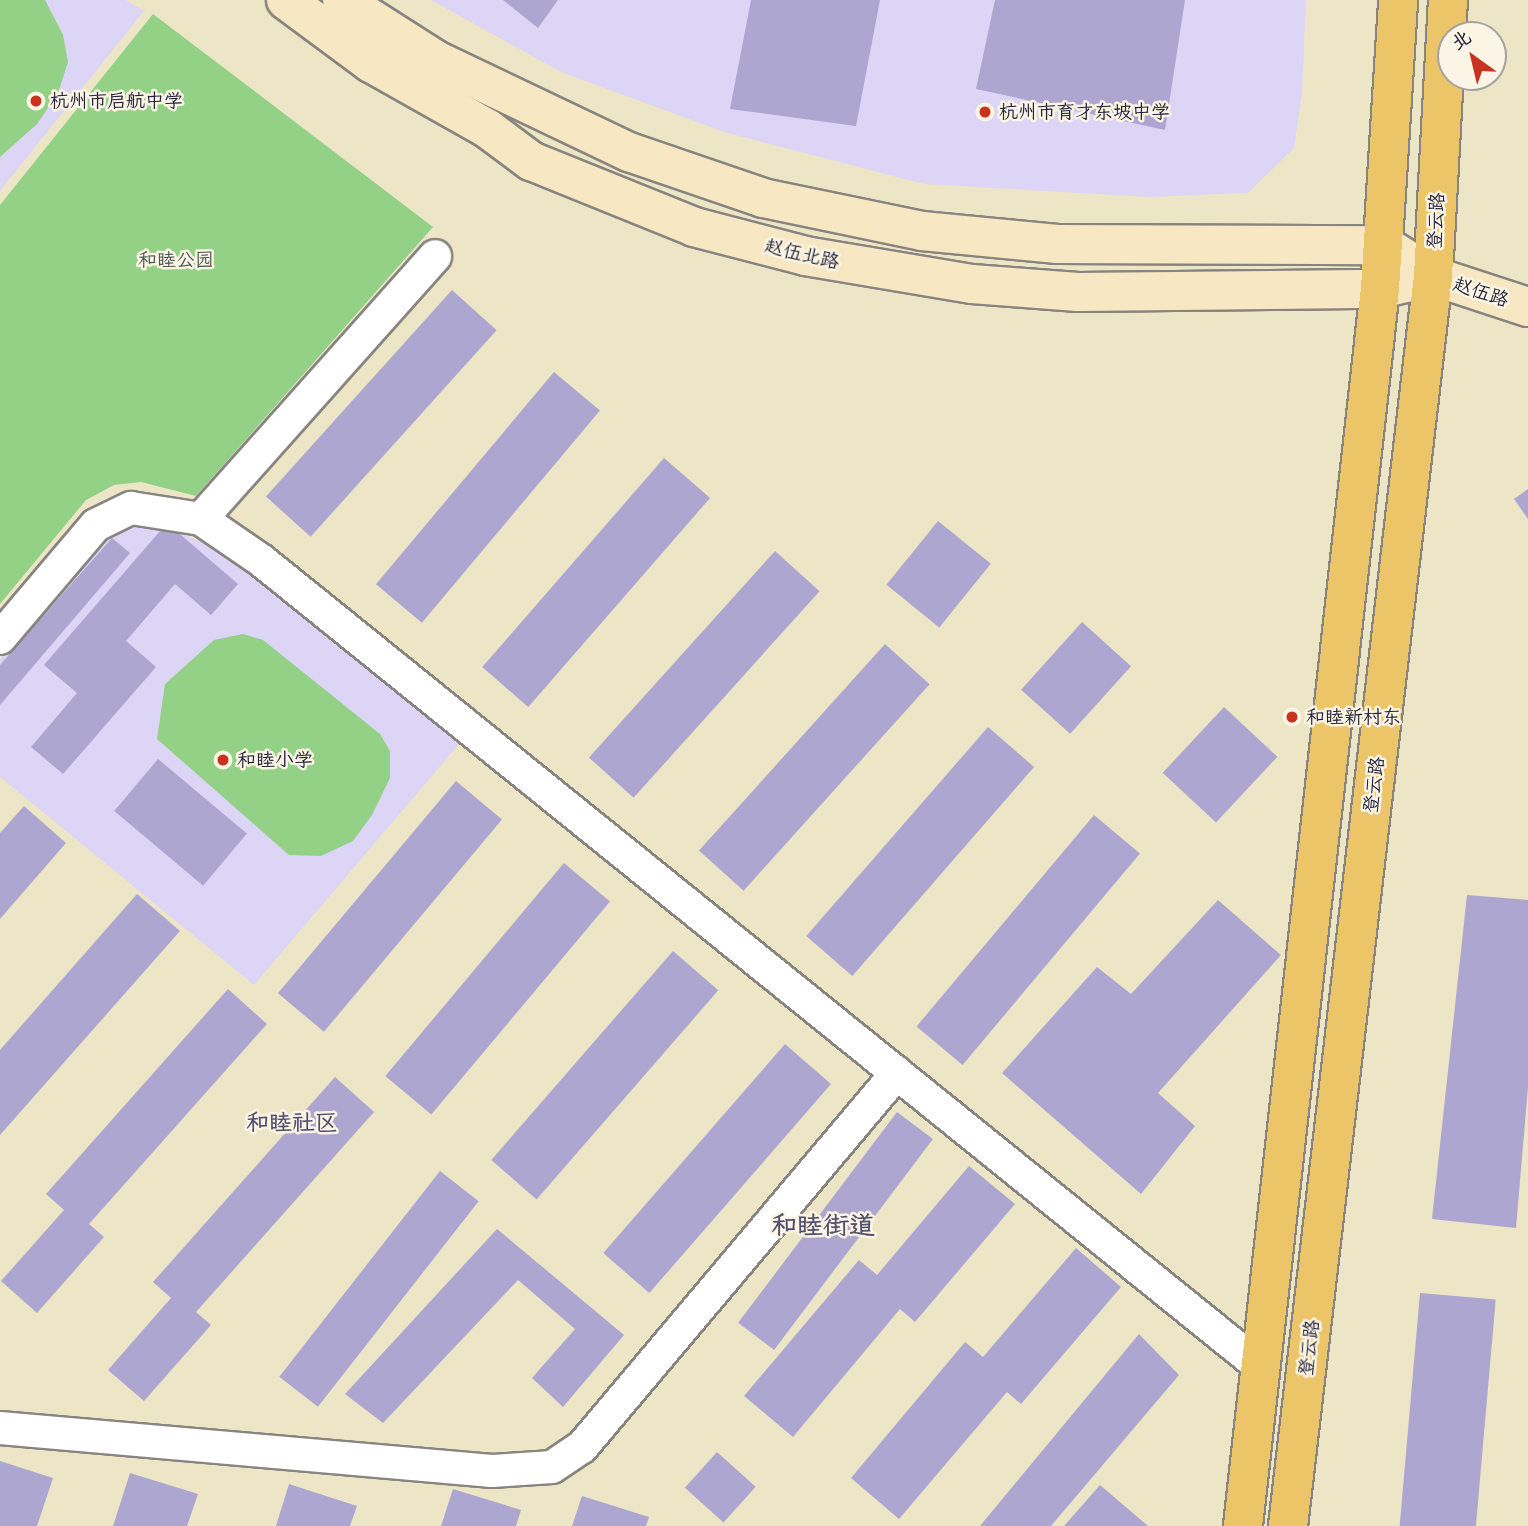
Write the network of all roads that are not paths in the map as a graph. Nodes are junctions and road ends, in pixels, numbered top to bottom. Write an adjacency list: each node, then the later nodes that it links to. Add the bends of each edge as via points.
1 (286, 0): 8 (main road, 赵伍北路, via 371,63 488,129 531,161 615,198 745,241 911,275 1037,289)
2 (342, 0): 5 (main road, via 436,60 629,152 815,211 922,231 1057,244)
3 (1398, 0): 5 (main road)
4 (1448, 0): 7 (main road, 登云路)
5 (1384, 244): 7 (main road, 赵伍路); 8 (main road)
6 (435, 256): 10 (street)
7 (1433, 276): 8 (main road, 赵伍路); 9 (main road, 赵伍路); 16 (main road, 登云路)
8 (1380, 289): 13 (main road)
9 (1528, 307)
10 (201, 519): 11 (street, via 131,508 96,525); 12 (street, via 262,561)
11 (0, 638)
12 (897, 1073): 13 (street); 14 (street, via 582,1447 552,1467 492,1471)
13 (1261, 1367): 15 (main road)
14 (0, 1427)
15 (1243, 1526)
16 (1288, 1526)

